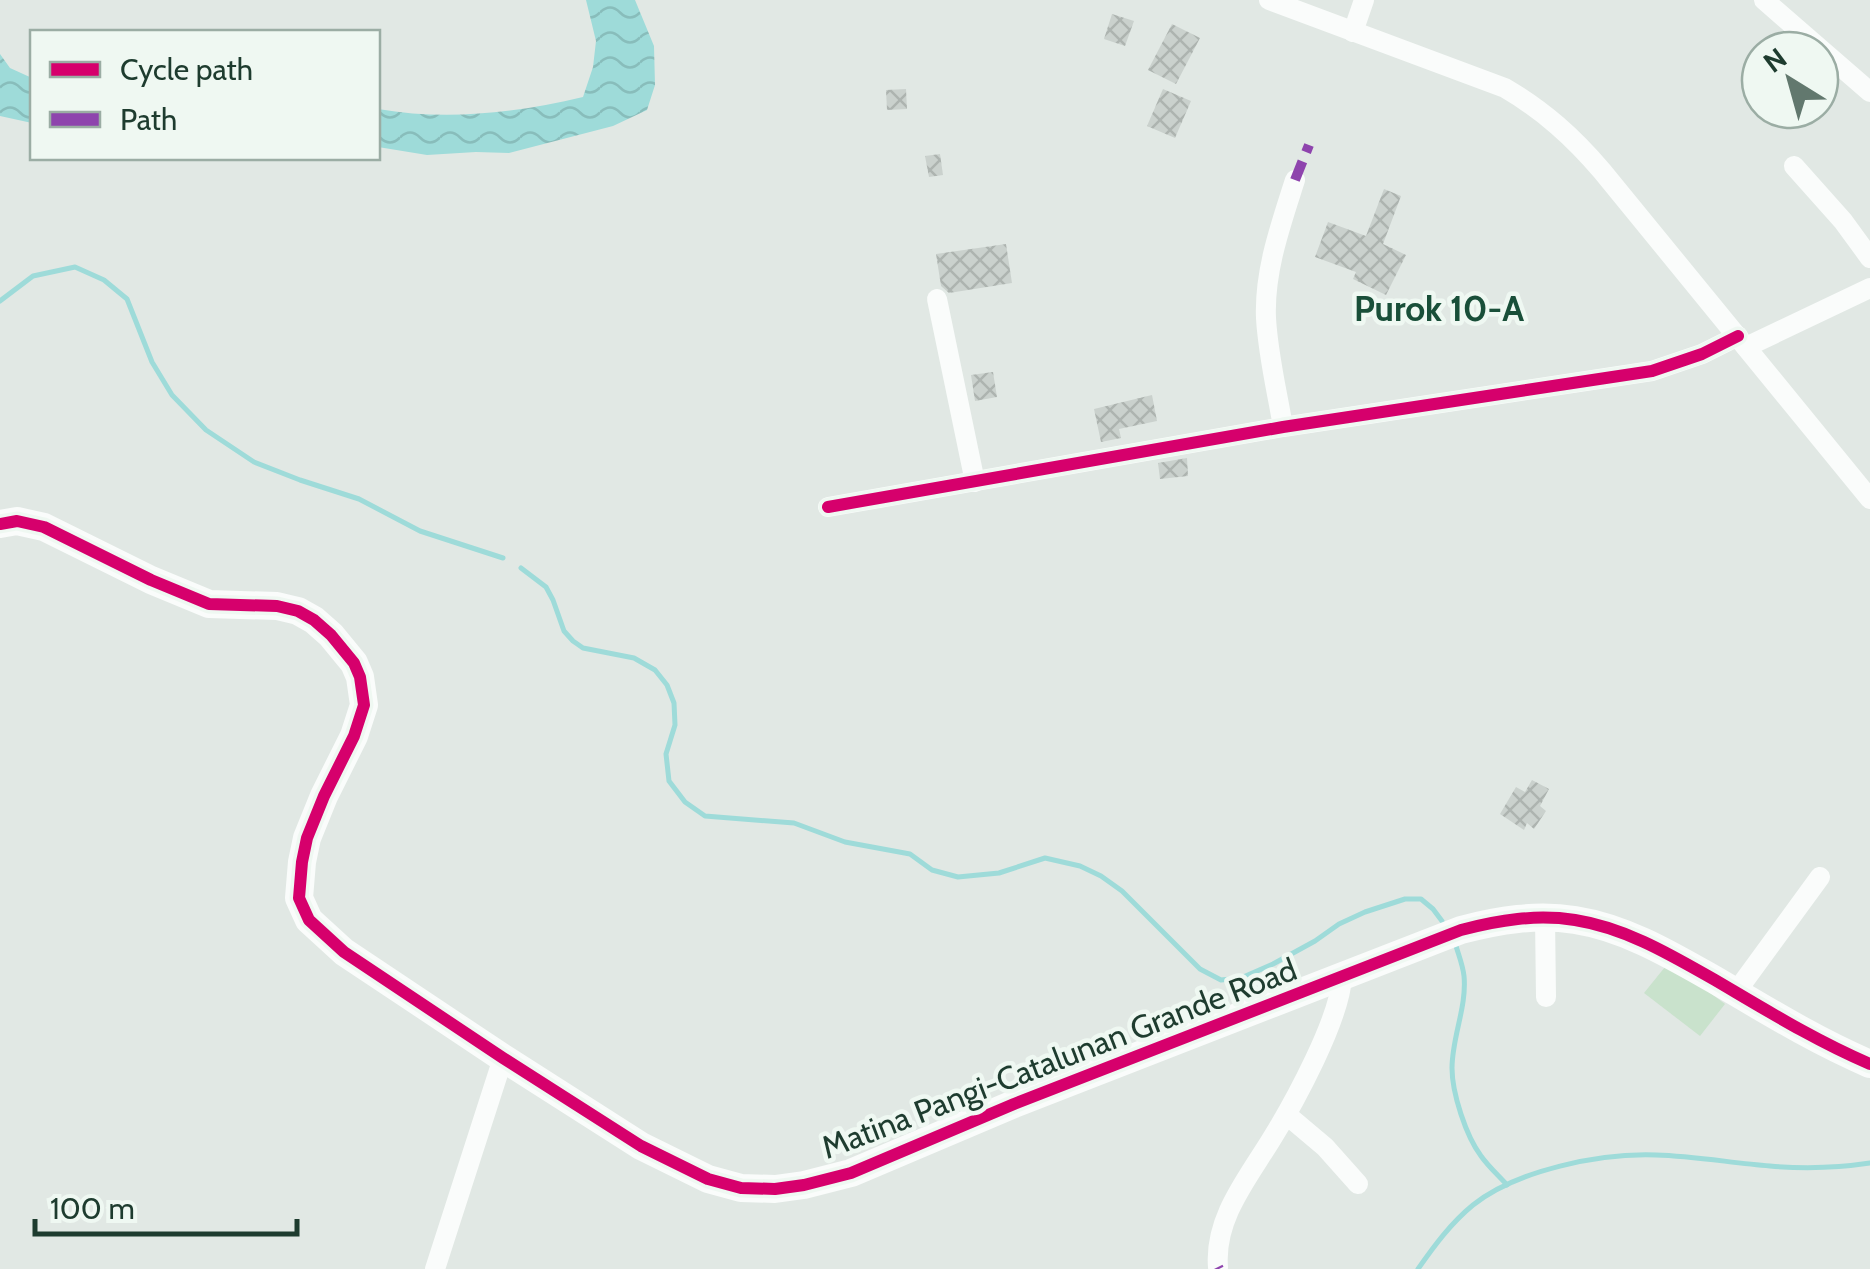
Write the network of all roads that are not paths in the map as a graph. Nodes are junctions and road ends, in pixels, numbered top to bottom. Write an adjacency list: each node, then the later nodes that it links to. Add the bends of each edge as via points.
1 (1269, 0): 4 (street)
2 (1364, 0): 4 (street)
3 (1764, 0): 5 (street)
4 (1353, 32): 11 (street, via 1505,88 1546,115 1580,146)
5 (1870, 92)
6 (1794, 166): 8 (street)
7 (1295, 180): 12 (street, via 1273,254 1266,314)
8 (1870, 258)
9 (1870, 288): 11 (street)
10 (938, 299): 13 (street)
11 (1742, 341): 12 (street, via 1652,371); 14 (street)
12 (1283, 427): 13 (street)
13 (974, 482): 15 (street)
14 (1870, 499)
15 (828, 508)
16 (0, 524): 22 (street, Matina Pangi-Catalunan Grande Road, via 44,527 209,604 298,611 331,635 354,663 364,705 307,838 299,881 303,910 344,952)
17 (1820, 877): 20 (street)
18 (1546, 917): 19 (street, Matina Pangi-Catalunan Grande Road, via 1462,930); 20 (street, Matina Pangi-Catalunan Grande Road, via 1632,936); 21 (street)
19 (1342, 977): 22 (street, Matina Pangi-Catalunan Grande Road, via 804,1186 741,1188 708,1180 640,1146); 24 (street, via 1336,1009)
20 (1736, 992): 23 (street, Matina Pangi-Catalunan Grande Road)
21 (1546, 997)
22 (503, 1058): 27 (street)
23 (1870, 1064)
24 (1287, 1114): 25 (street); 26 (street, via 1225,1219)
25 (1358, 1184)
26 (1218, 1267)
27 (435, 1269)

